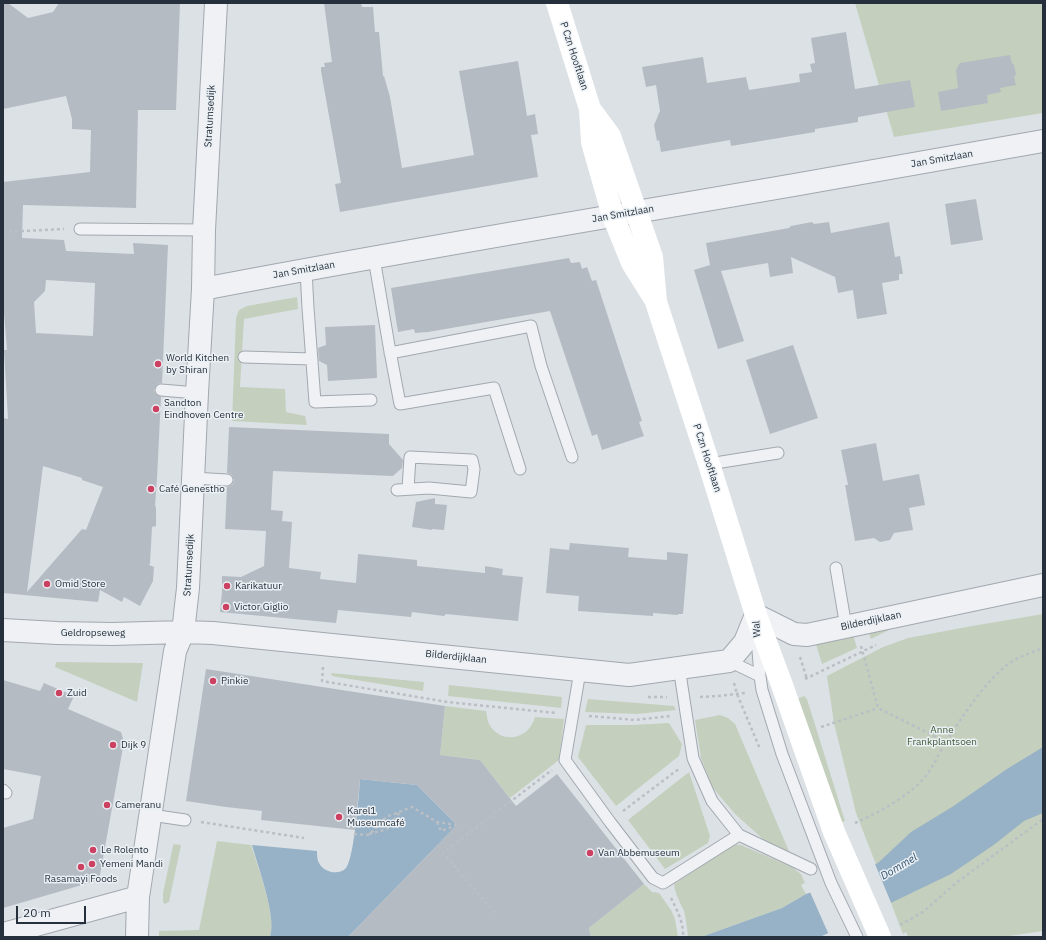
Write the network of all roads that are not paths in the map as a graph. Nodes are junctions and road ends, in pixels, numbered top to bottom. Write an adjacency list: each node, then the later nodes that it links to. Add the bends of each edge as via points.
1 (216, 3): 8 (street, Stratumsedijk)
2 (557, 3): 3 (street, P Czn Hooftlaan)
3 (590, 109): 5 (street, P Czn Hooftlaan, via 610,136); 6 (street, P Czn Hooftlaan, via 592,142)
4 (1043, 141): 5 (street, Jan Smitzlaan)
5 (643, 210): 6 (street, Jan Smitzlaan); 12 (street, P Czn Hooftlaan, via 652,257)
6 (613, 216): 9 (street, Jan Smitzlaan); 12 (street, P Czn Hooftlaan, via 632,263)
7 (80, 228): 8 (lane)
8 (204, 230): 11 (street, Stratumsedijk)
9 (374, 258): 10 (street, Jan Smitzlaan); 13 (lane)
10 (306, 270): 11 (street, Jan Smitzlaan); 15 (lane)
11 (203, 289): 17 (street, Stratumsedijk)
12 (656, 302): 21 (street, P Czn Hooftlaan)
13 (390, 353): 20 (lane, via 532,326 540,366); 22 (lane, via 400,404 494,388)
14 (244, 357): 15 (lane)
15 (312, 359): 18 (lane, via 315,402)
16 (161, 390): 17 (lane)
17 (197, 393): 23 (street, Stratumsedijk)
18 (371, 400)
19 (778, 453): 21 (lane)
20 (572, 458)
21 (709, 464): 28 (street, P Czn Hooftlaan)
22 (520, 469)
23 (193, 478): 24 (lane); 31 (street, Stratumsedijk, via 188,588)
24 (227, 480)
25 (402, 490): 25 (lane, via 429,488 471,492 474,469 472,460 410,457)
26 (836, 568): 29 (lane)
27 (1043, 585): 29 (street, Bilderdijklaan)
28 (756, 615): 29 (street, Bilderdijklaan, via 794,634 807,635); 32 (street, via 745,642); 35 (lane, Wal); 41 (street, Wal, via 834,832 852,874)
29 (851, 626)
30 (3, 630): 31 (street, Geldropseweg, via 112,634)
31 (183, 632): 34 (street, Bilderdijklaan); 36 (street, Stratumsedijk, via 175,651)
32 (729, 661): 33 (street, Bilderdijklaan); 35 (lane)
33 (678, 668): 34 (street, Bilderdijklaan, via 629,675); 38 (lane, via 693,758 712,801)
34 (580, 671): 38 (lane, via 565,760 653,878 664,883)
35 (760, 676): 43 (lane, Wal, via 782,754 831,883)
36 (151, 815): 37 (lane); 40 (street, Stratumsedijk)
37 (185, 820)
38 (739, 836): 39 (lane)
39 (811, 870)
40 (138, 897): 42 (street); 44 (street, Stratumsedijk)
41 (884, 928)
42 (3, 934)
43 (855, 934)
44 (137, 937)

